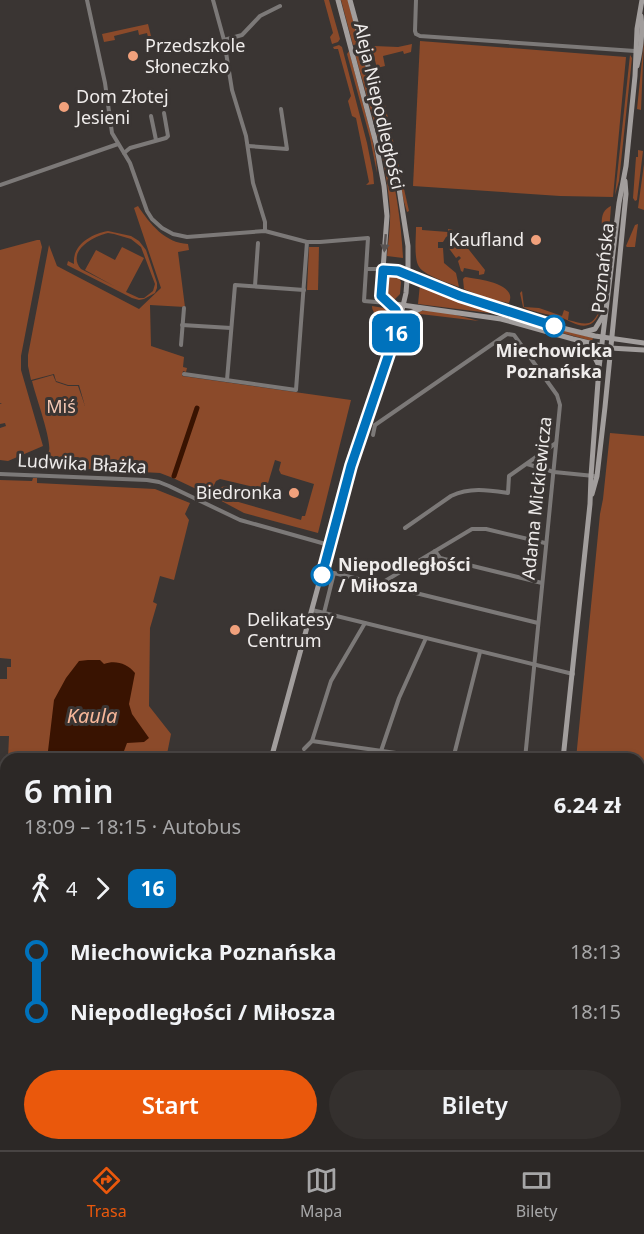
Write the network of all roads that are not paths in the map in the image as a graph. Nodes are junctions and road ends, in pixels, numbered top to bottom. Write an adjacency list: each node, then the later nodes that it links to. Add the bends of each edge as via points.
1 (87, 0): 16 (street, via 112,131)
2 (213, 0): 9 (street)
3 (338, 0): 25 (street, Aleja Niepodległości, one-way to 25, via 384,186 387,216)
4 (350, 0): 26 (street, Aleja Niepodległości, via 398,182 408,246)
5 (416, 0): 10 (street, via 415,31 423,37)
6 (642, 0): 8 (street, Poznańska)
7 (280, 6): 9 (street, via 260,16 242,35)
8 (641, 11): 10 (street, Poznańska); 11 (street, Poznańska, via 641,52)
9 (224, 40): 17 (street, via 232,90)
10 (635, 51): 11 (street, Poznańska)
11 (635, 75): 19 (street, Poznańska)
12 (281, 109): 17 (street, via 287,149)
13 (164, 113): 15 (street, via 168,136)
14 (151, 116): 15 (street)
15 (156, 140): 18 (street)
16 (118, 144): 18 (street); 20 (street)
17 (248, 146): 21 (street)
18 (124, 153): 21 (street, via 147,210 157,224 173,234 187,237)
19 (624, 177): 33 (street, Poznańska); 39 (street, Poznańska, via 626,194)
20 (0, 185)
21 (265, 231): 22 (street)
22 (307, 242): 24 (street, via 368,238); 28 (street)
23 (258, 243): 27 (street)
24 (367, 269): 25 (street); 29 (street, via 364,301)
25 (383, 270): 26 (street); 29 (street, Aleja Niepodległości, via 381,296)
26 (408, 274): 30 (street, Aleja Niepodległości); 37 (street, via 460,296)
27 (255, 286): 28 (street); 36 (street, via 235,285)
28 (304, 290): 48 (street, via 296,390)
29 (387, 303): 30 (street); 34 (street, Aleja Niepodległości, via 396,310)
30 (404, 305): 32 (street); 34 (street, Aleja Niepodległości)
31 (184, 308): 35 (street)
32 (425, 308): 34 (street); 40 (street, via 501,319)
33 (605, 312): 37 (street, via 595,329); 38 (street, Poznańska)
34 (400, 321): 49 (street, Aleja Niepodległości)
35 (182, 325): 36 (street); 42 (street)
36 (231, 328): 48 (street)
37 (579, 332): 38 (street)
38 (603, 337): 39 (street); 43 (street, Poznańska)
39 (611, 338): 41 (street); 44 (street, Poznańska)
40 (573, 339): 43 (street); 46 (street, via 589,348)
41 (644, 343)
42 (181, 345)
43 (602, 346): 44 (street); 46 (street, Poznańska)
44 (610, 348): 45 (street); 56 (street, Poznańska)
45 (644, 350)
46 (599, 368): 56 (street, Poznańska)
47 (183, 374): 48 (street)
48 (227, 380)
49 (366, 421): 50 (street); 59 (street, Aleja Niepodległości)
50 (375, 425): 51 (street); 52 (street, Adama Mickiewicza, via 507,334 514,335 557,395)
51 (373, 435)
52 (557, 443): 53 (street); 54 (street, Adama Mickiewicza)
53 (527, 464): 54 (street); 57 (street, via 509,476 508,493 459,492)
54 (554, 472): 56 (street); 58 (street, Adama Mickiewicza)
55 (0, 474): 59 (street, Ludwika Błażka, via 159,482 240,520)
56 (594, 476): 70 (street, Poznańska)
57 (405, 528)
58 (546, 543): 60 (street, via 486,528 466,532); 61 (street, Adama Mickiewicza)
59 (330, 545): 63 (street, Aleja Niepodległości)
60 (435, 551): 61 (street, via 440,558); 62 (street)
61 (542, 583): 65 (street, Adama Mickiewicza)
62 (380, 584): 64 (street, via 334,573); 65 (street)
63 (312, 610): 64 (street); 74 (street, Aleja Niepodległości)
64 (324, 613): 66 (street)
65 (538, 623): 69 (street, Adama Mickiewicza)
66 (365, 624): 67 (street); 71 (street, via 331,681)
67 (426, 638): 68 (street); 73 (street)
68 (480, 652): 69 (street); 76 (street)
69 (534, 665): 70 (street); 77 (street, Adama Mickiewicza)
70 (573, 674): 78 (street, Poznańska)
71 (312, 741): 72 (street); 73 (street)
72 (304, 749)
73 (381, 751): 75 (street)
74 (273, 753)
75 (392, 753)
76 (455, 753)
77 (526, 753)
78 (564, 753)

